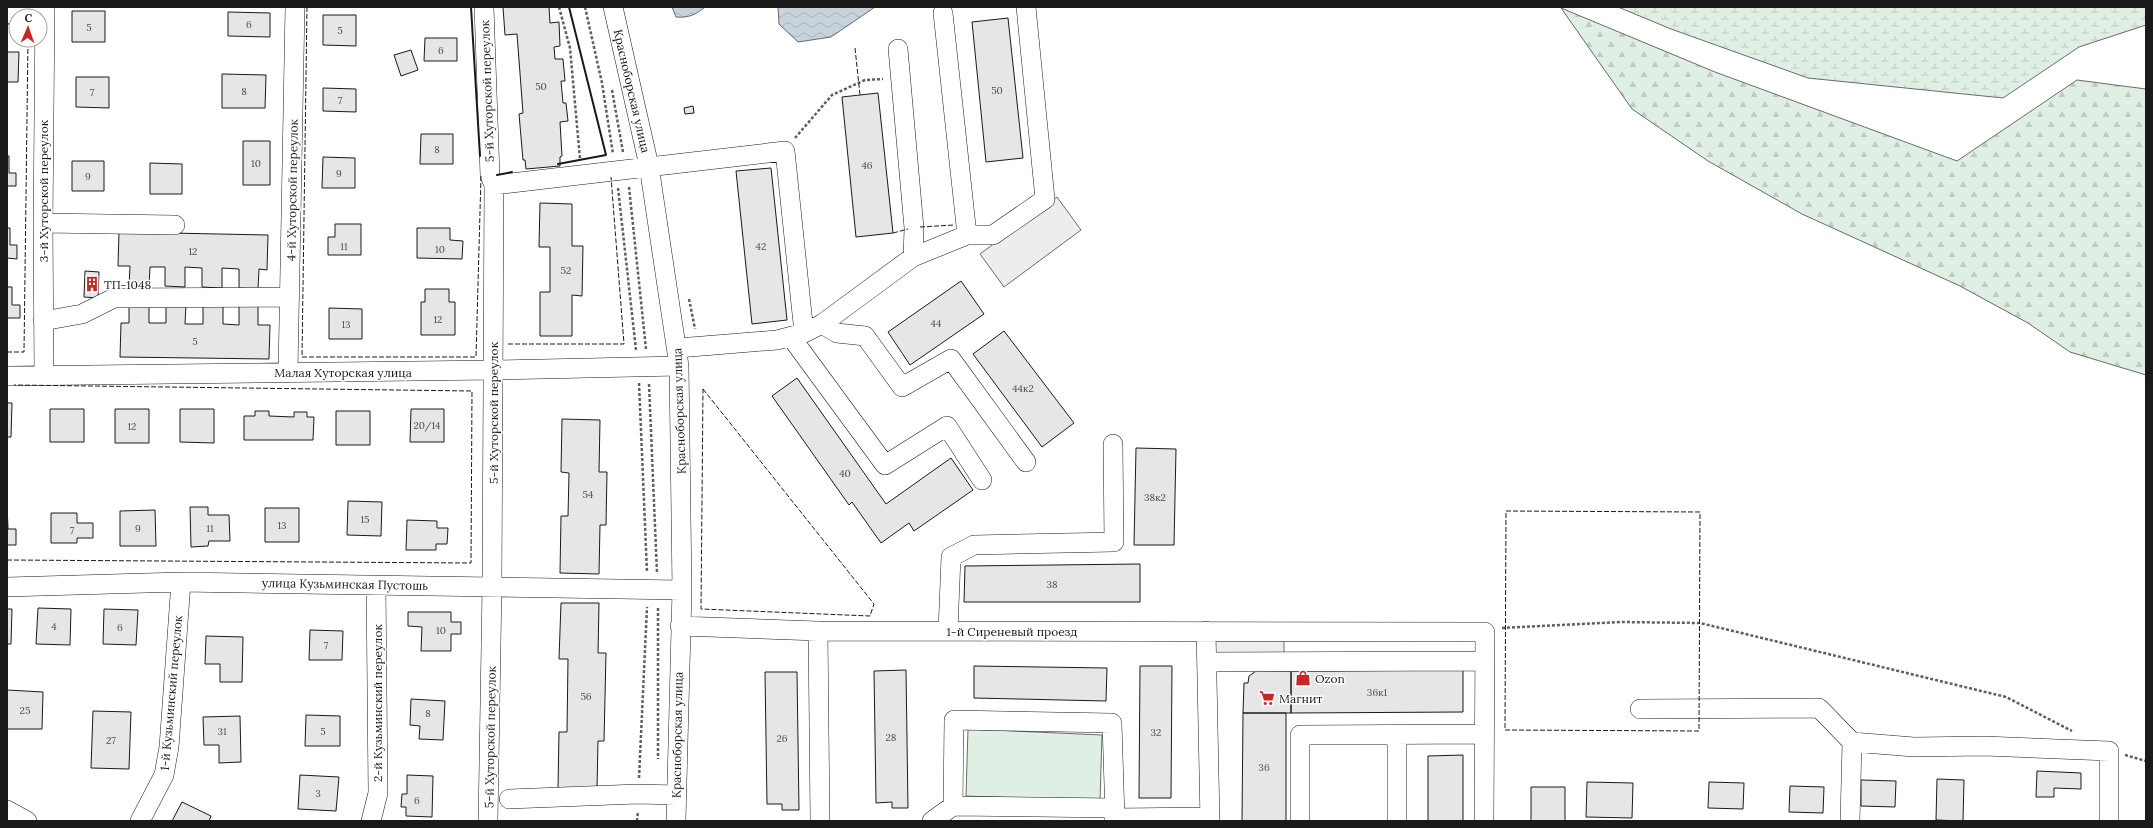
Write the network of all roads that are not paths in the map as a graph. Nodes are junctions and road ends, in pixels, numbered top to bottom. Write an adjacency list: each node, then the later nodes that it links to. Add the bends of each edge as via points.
1 (295, 7): 14 (street, 4-й Хуторской переулок)
2 (484, 7): 9 (street, 5-й Хуторской переулок)
3 (613, 7): 8 (street, Красноборская улица)
4 (1026, 7): 12 (street, via 1045,199 993,235)
5 (943, 13): 12 (street)
6 (45, 48): 10 (street, 3-й Хуторской переулок)
7 (898, 49): 13 (street, via 914,228)
8 (649, 166): 9 (street); 17 (street, via 785,151); 18 (street, Красноборская улица)
9 (492, 181): 19 (street, 5-й Хуторской переулок)
10 (43, 223): 11 (street); 15 (street, 3-й Хуторской переулок)
11 (175, 225)
12 (967, 235): 13 (street, Малая Хуторская улица)
13 (913, 257): 16 (street, Малая Хуторская улица)
14 (290, 297): 15 (street, via 114,298 82,314); 20 (street, 4-й Хуторской переулок)
15 (43, 321): 22 (street, 3-й Хуторской переулок)
16 (822, 324): 17 (street, Малая Хуторская улица); 24 (street, via 837,333 865,336 902,387 951,359)
17 (797, 335): 18 (street, Малая Хуторская улица); 25 (street, via 886,465 947,426)
18 (679, 357): 19 (street, Малая Хуторская улица, via 643,366); 30 (street, Красноборская улица)
19 (493, 370): 20 (street, Малая Хуторская улица); 28 (street, 5-й Хуторской переулок)
20 (288, 372): 22 (street, Малая Хуторская улица)
21 (7, 376): 22 (street, Малая Хуторская улица)
22 (44, 376)
23 (1113, 444): 33 (street, via 1114,542 974,545 951,557)
24 (1026, 462)
25 (982, 480)
26 (181, 582): 27 (street, улица Кузьминская Пустошь); 29 (street, улица Кузьминская Пустошь); 48 (street, 1-й Кузьминский переулок, via 167,761 164,775)
27 (376, 585): 28 (street, улица Кузьминская Пустошь); 49 (street, 2-й Кузьминский переулок, via 378,793)
28 (492, 586): 30 (street, улица Кузьминская Пустошь); 50 (street, 5-й Хуторской переулок)
29 (7, 587)
30 (682, 590): 31 (street, Красноборская улица)
31 (680, 626): 32 (street, 1-й Сиреневый проезд); 41 (street, Красноборская улица)
32 (818, 631): 33 (street, 1-й Сиреневый проезд); 52 (street)
33 (948, 631): 34 (street, 1-й Сиреневый проезд)
34 (1206, 631): 35 (street, 1-й Сиреневый проезд, via 1485,632); 36 (street)
35 (1485, 661): 36 (street); 38 (street)
36 (1207, 662): 46 (street)
37 (1640, 709): 40 (street, via 1819,708)
38 (1484, 734): 39 (street); 56 (street)
39 (1397, 735): 54 (street, via 1300,735); 55 (street)
40 (1852, 742): 57 (street); 58 (street, via 1914,747 1984,746 2109,751)
41 (676, 795): 42 (street); 51 (street, Красноборская улица)
42 (509, 799)
43 (953, 806): 45 (street); 45 (street, via 954,720 1112,723); 53 (street)
44 (7, 810): 47 (street)
45 (1114, 814): 46 (street, via 1115,818)
46 (1210, 819)
47 (27, 821)
48 (140, 821)
49 (371, 821)
50 (488, 821)
51 (676, 821)
52 (820, 821)
53 (932, 821)
54 (1300, 821)
55 (1397, 821)
56 (1484, 821)
57 (1850, 821)
58 (2109, 821)

